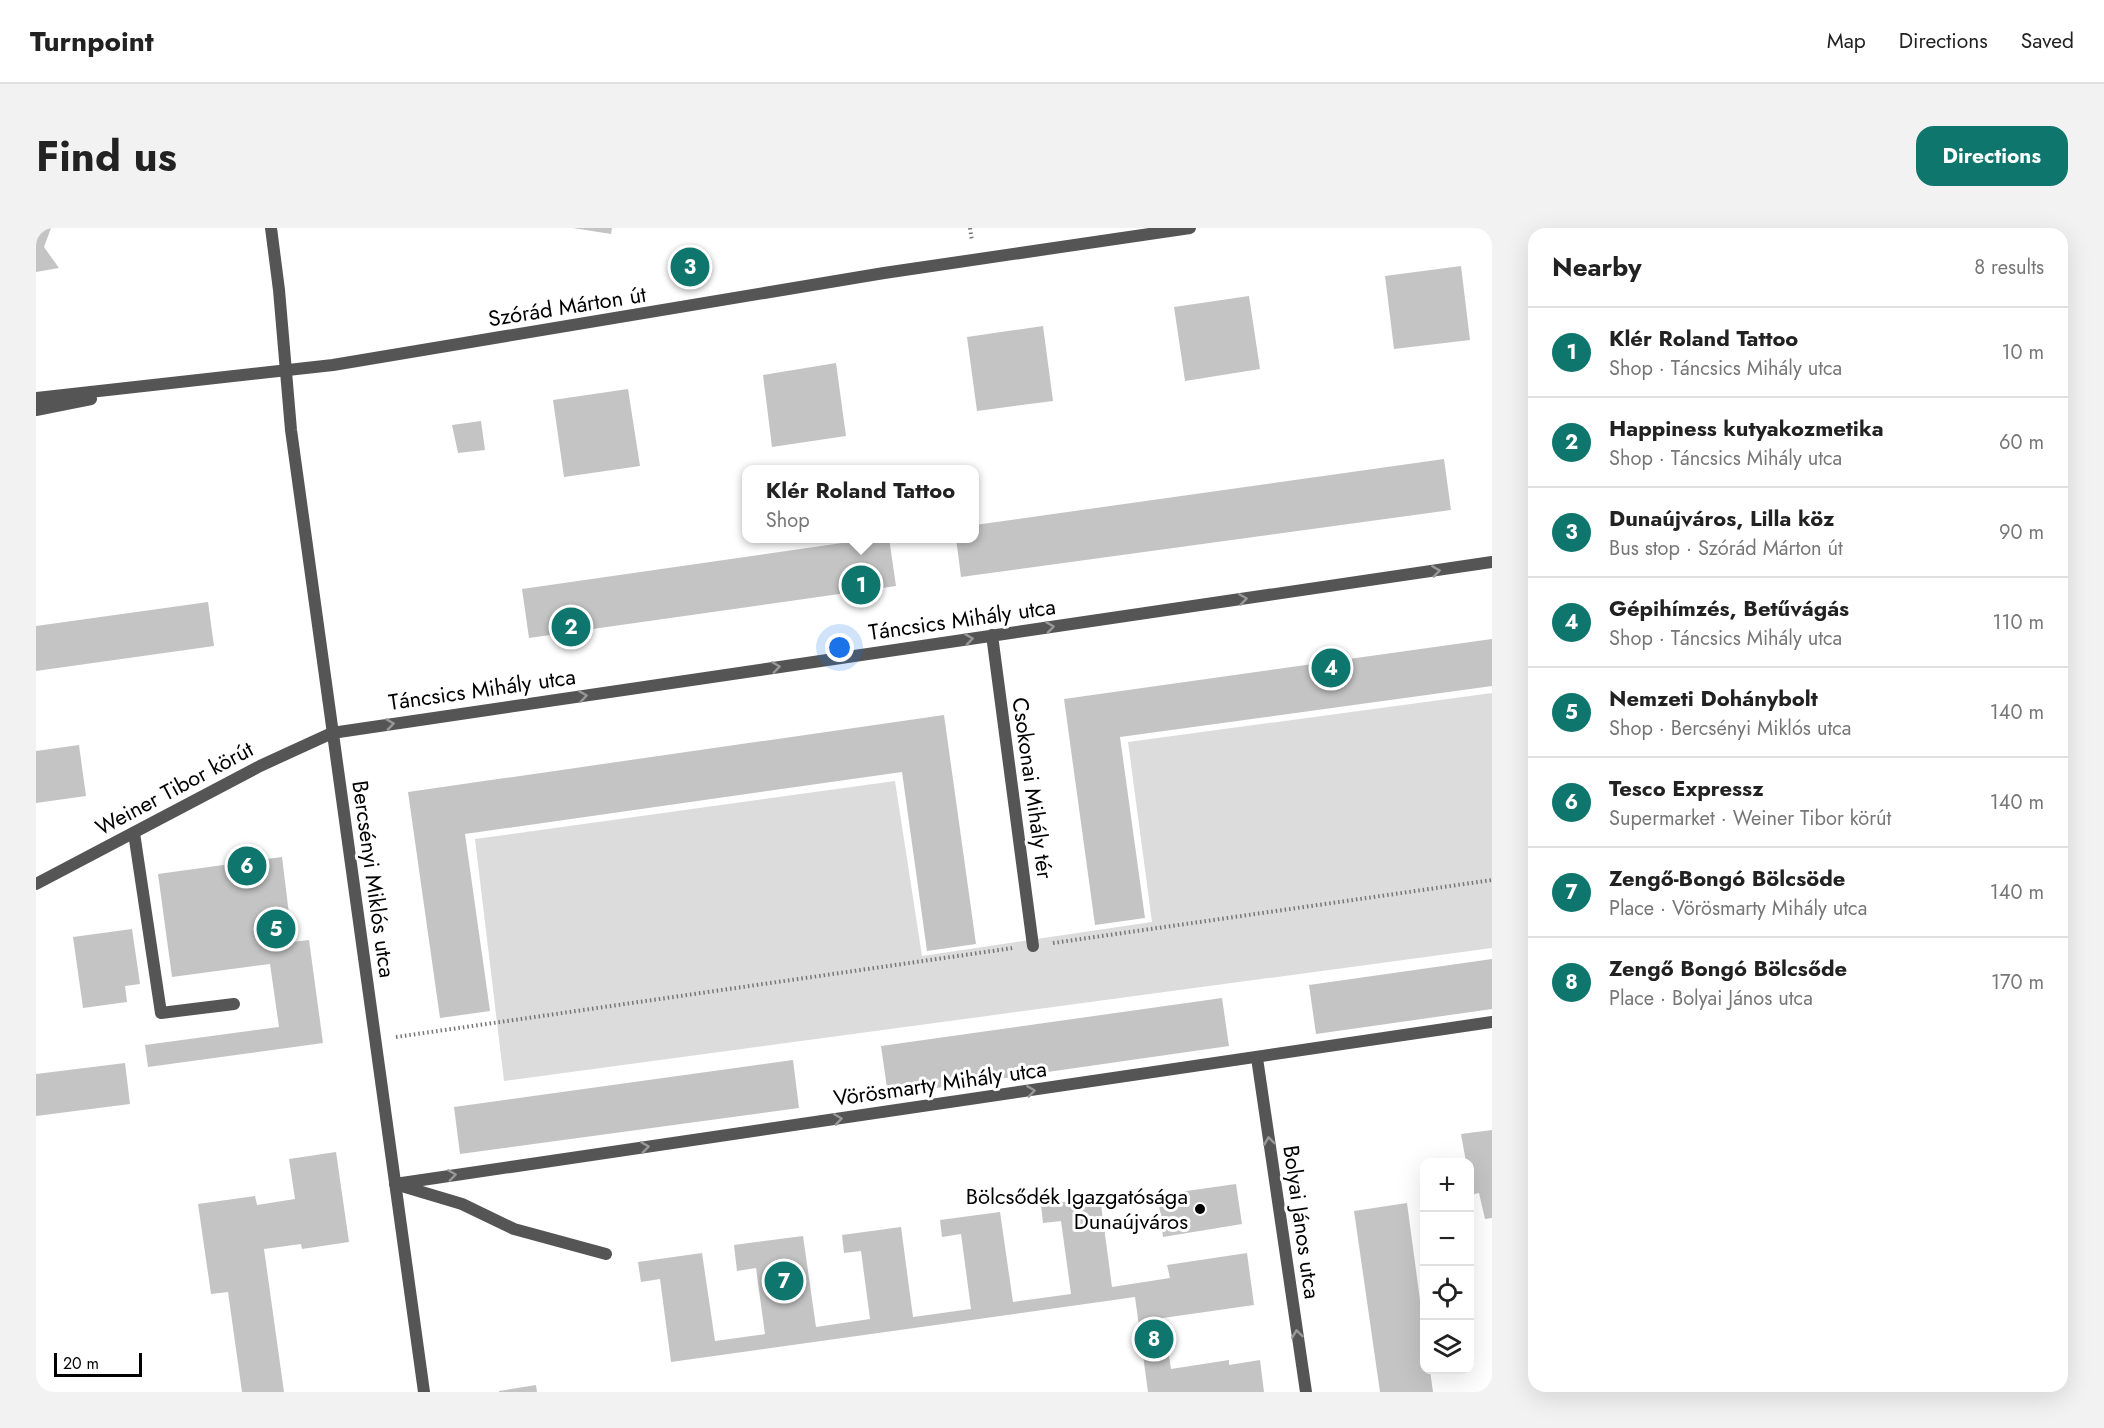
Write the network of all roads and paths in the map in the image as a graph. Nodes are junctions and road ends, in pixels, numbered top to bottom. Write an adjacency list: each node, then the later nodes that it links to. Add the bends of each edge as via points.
1 (271, 228): 3 (street, Bercsényi Miklós utca)
2 (1190, 228): 3 (street, Szórád Márton út, via 884,273)
3 (286, 371): 4 (street, Szórád Márton út); 9 (street, Bercsényi Miklós utca)
4 (164, 383): 5 (street, Szórád Márton út); 6 (street, Szórád Márton út)
5 (36, 398)
6 (36, 410)
7 (1492, 562): 8 (street, Táncsics Mihály utca, one-way to 7)
8 (992, 636): 9 (street, Táncsics Mihály utca, one-way to 8); 13 (street, Csokonai Mihály tér)
9 (332, 733): 10 (street, Weiner Tibor körút, via 260,766); 16 (street, Bercsényi Miklós utca)
10 (134, 833): 12 (street, Weiner Tibor körút); 14 (street, via 161,1013)
11 (1492, 880): 13 (path)
12 (36, 884)
13 (1033, 946): 16 (path)
14 (234, 1004)
15 (1492, 1022): 17 (street, Vörösmarty Mihály utca)
16 (375, 1040): 18 (street, Bercsényi Miklós utca)
17 (1257, 1058): 18 (street, Vörösmarty Mihály utca, one-way to 17); 21 (street, Bolyai János utca, one-way to 17)
18 (394, 1184): 19 (street, via 462,1204 514,1229); 20 (street, Bercsényi Miklós utca)
19 (606, 1254)
20 (424, 1392)
21 (1306, 1392)

